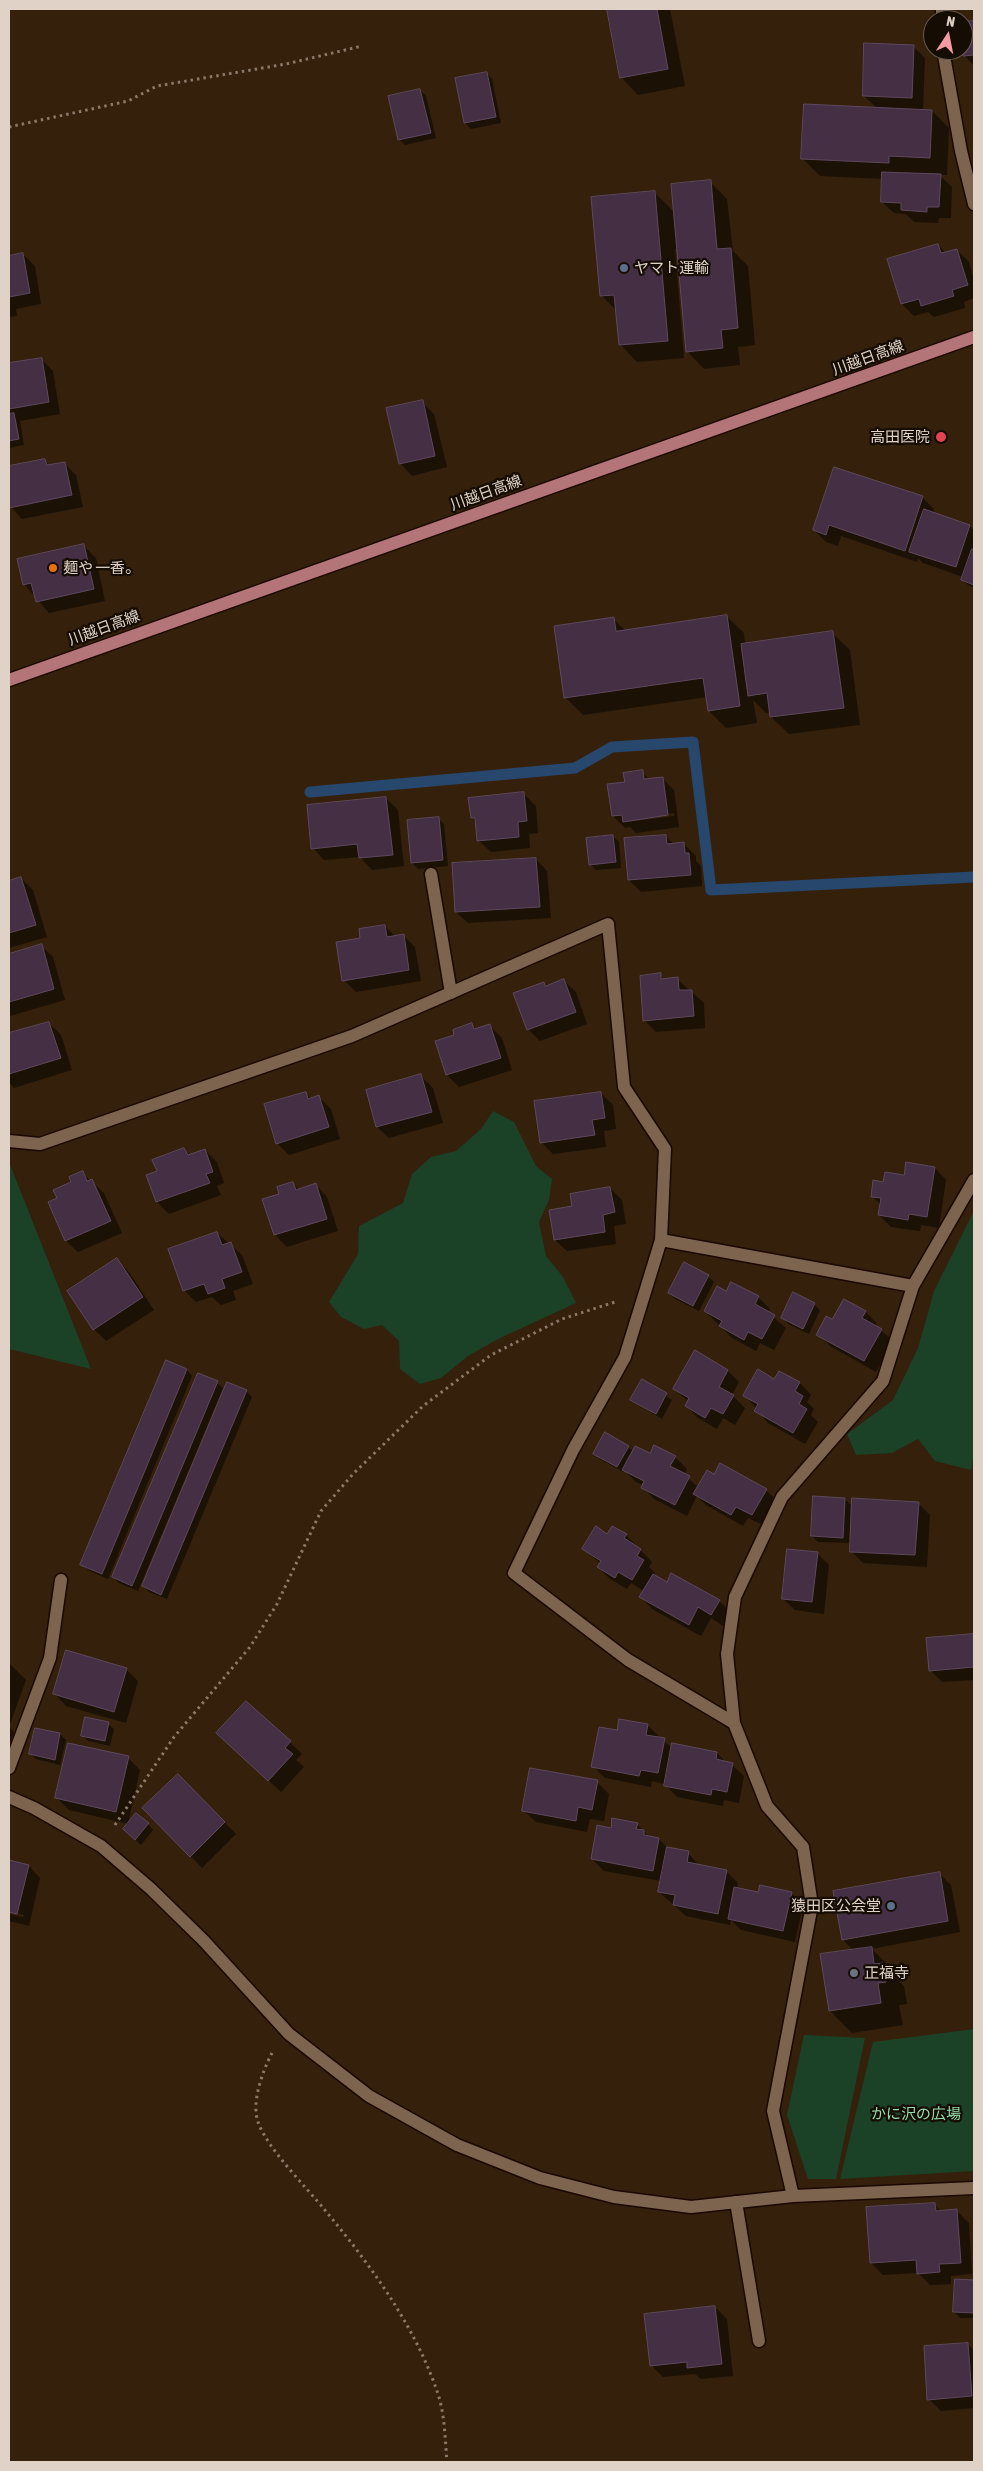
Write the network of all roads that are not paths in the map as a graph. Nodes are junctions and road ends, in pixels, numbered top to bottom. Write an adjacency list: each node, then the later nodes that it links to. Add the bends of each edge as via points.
1 (945, 60): 3 (street)
2 (974, 146): 3 (street)
3 (962, 151): 4 (street)
4 (974, 204)
5 (974, 337): 6 (main road, 川越日高線)
6 (9, 680)
7 (431, 874): 8 (street)
8 (451, 993): 9 (street, via 352,1036 40,1144); 11 (street, via 608,924 624,1087 665,1149)
9 (9, 1141)
10 (974, 1180): 12 (street)
11 (662, 1240): 12 (street); 14 (street, via 625,1357 573,1450 514,1573 628,1660)
12 (913, 1286): 14 (street, via 883,1381 782,1497 735,1597 728,1654)
13 (62, 1580): 15 (street, via 50,1658)
14 (734, 1724): 18 (street, via 767,1806 803,1847 812,1905 773,2112)
15 (9, 1768)
16 (9, 1797): 19 (street, via 101,1846 204,1941 288,2034 369,2096 457,2145 540,2178 614,2197 691,2207)
17 (974, 2188): 18 (street)
18 (793, 2196): 19 (street)
19 (736, 2202): 20 (street)
20 (759, 2341)

